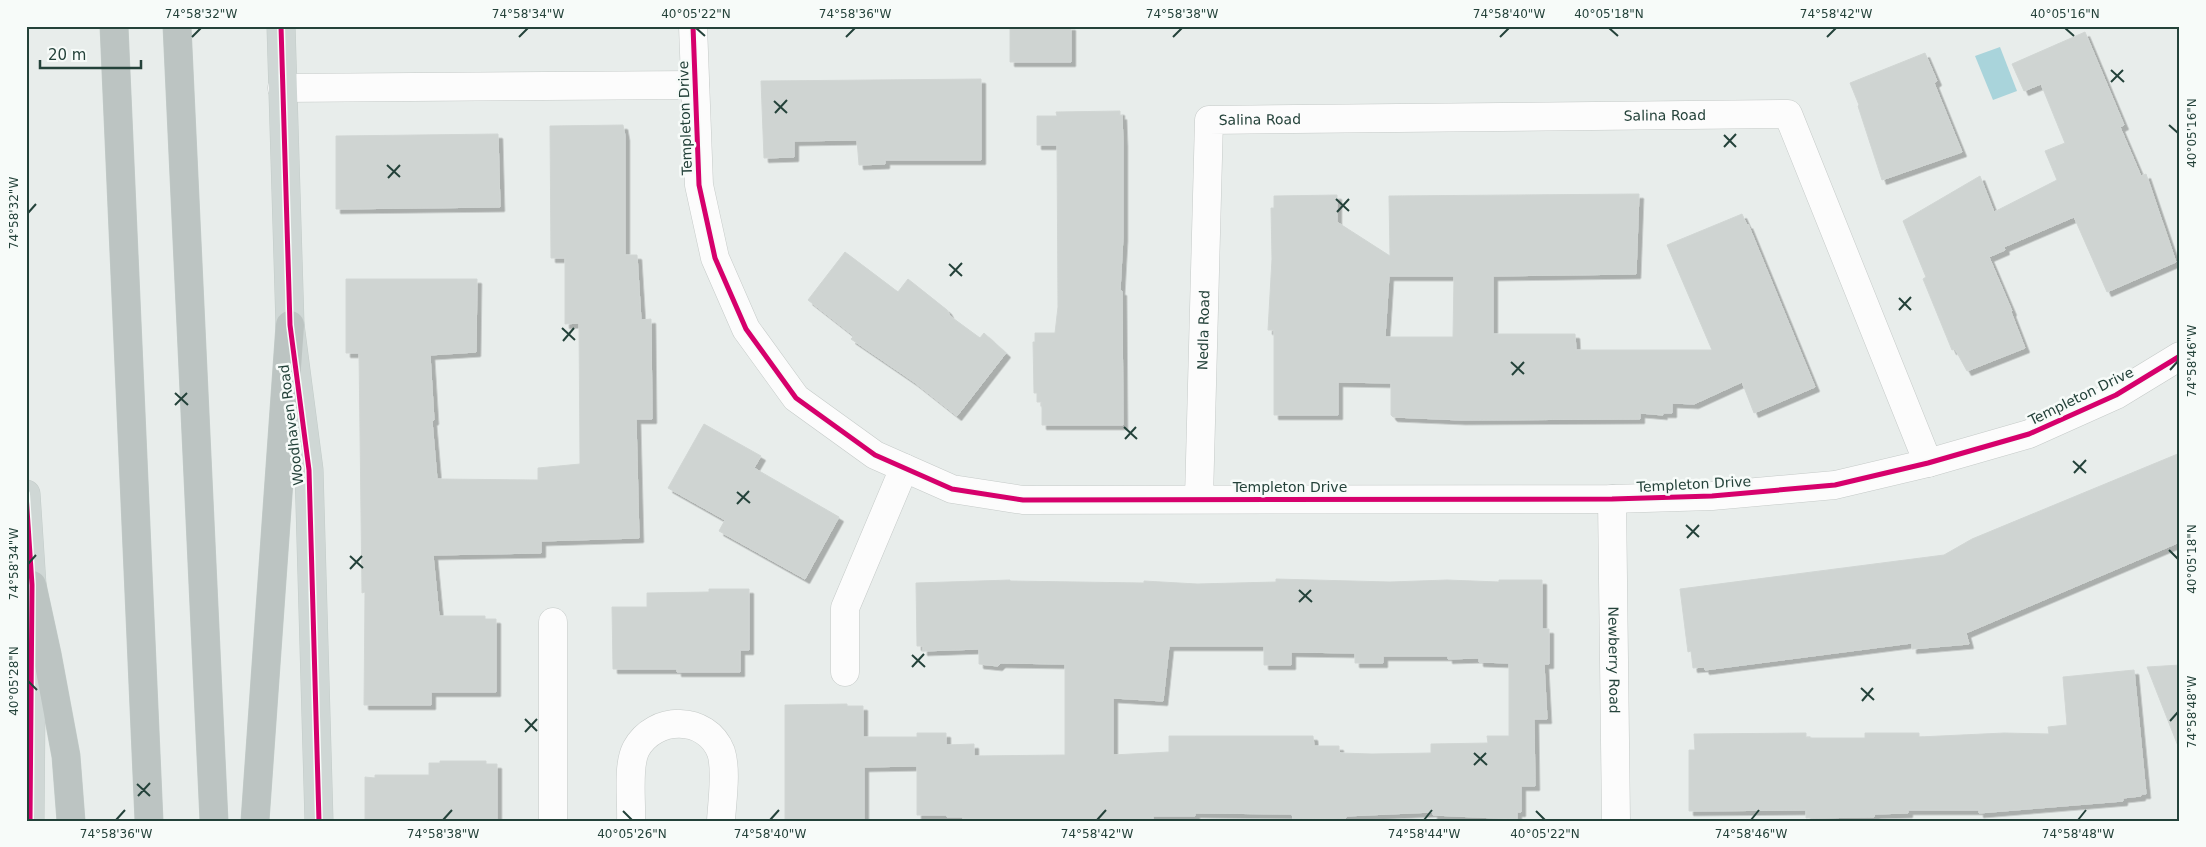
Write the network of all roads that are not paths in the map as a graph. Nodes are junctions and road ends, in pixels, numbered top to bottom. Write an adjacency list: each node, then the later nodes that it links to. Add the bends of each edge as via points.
1 (114, 26): 20 (highway)
2 (177, 26): 21 (highway)
3 (281, 26): 6 (main road, Woodhaven Road)
4 (693, 26): 5 (street, Templeton Drive)
5 (695, 85): 6 (street); 11 (street, Templeton Drive, via 699,186 715,258 746,330 796,398 875,455)
6 (282, 88): 8 (main road, Woodhaven Road)
7 (1208, 164): 10 (street, Salina Road, via 1210,120 1788,114); 13 (street, Nedla Road)
8 (290, 325): 22 (highway); 23 (main road, Woodhaven Road, via 309,470)
9 (2180, 356): 10 (street, Templeton Drive, via 2116,395 2029,434)
10 (1928, 463): 14 (street, Templeton Drive, via 1834,485 1712,496)
11 (904, 468): 13 (street, Templeton Drive, via 952,489 1023,500); 17 (street, via 845,608)
12 (26, 494): 15 (main road)
13 (1199, 498): 14 (street, Templeton Drive)
14 (1612, 498): 27 (street, Newberry Road)
15 (32, 585): 18 (main road); 19 (highway, via 66,756)
16 (553, 622): 24 (street)
17 (845, 672)
18 (29, 803)
19 (71, 821)
20 (149, 821)
21 (214, 821)
22 (255, 821)
23 (319, 821)
24 (553, 821)
25 (632, 821): 26 (street, via 632,763 636,750 654,729 681,723 705,732 721,752)
26 (721, 821)
27 (1616, 821)

